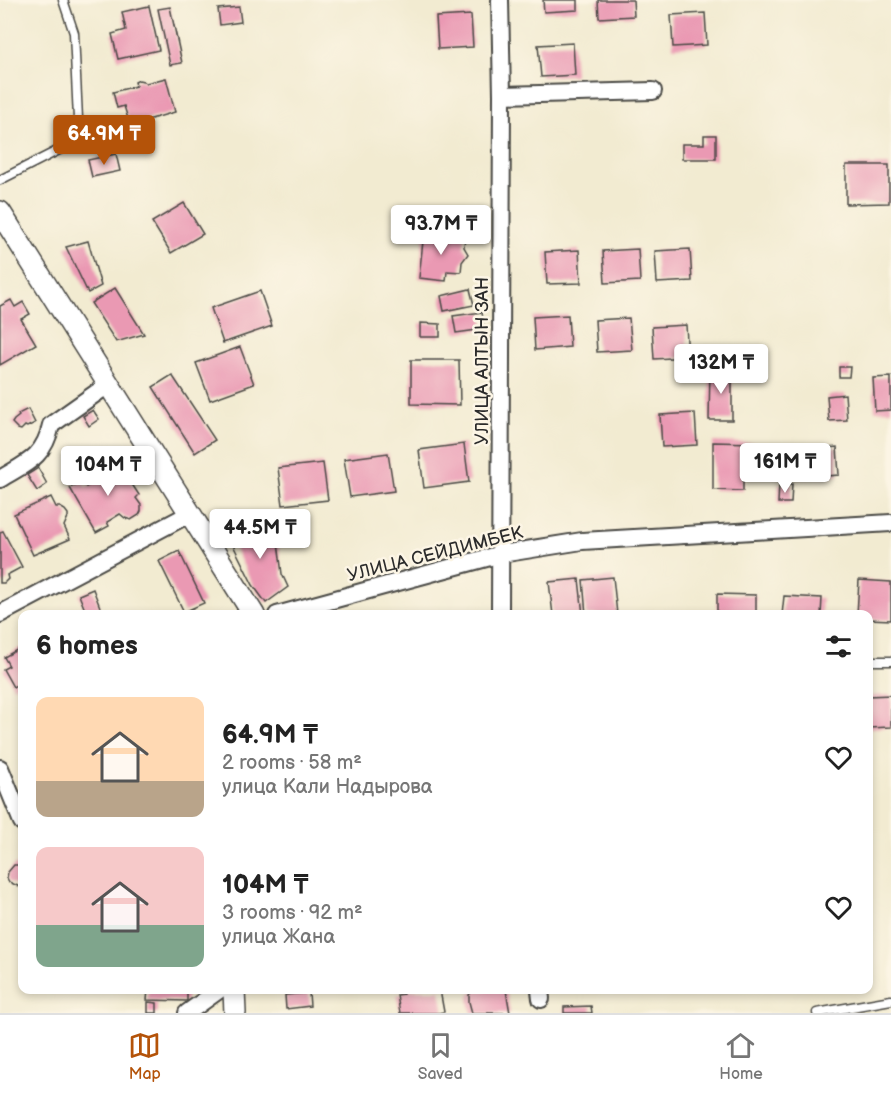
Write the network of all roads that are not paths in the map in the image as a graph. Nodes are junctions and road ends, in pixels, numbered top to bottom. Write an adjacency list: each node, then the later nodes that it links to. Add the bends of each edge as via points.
1 (63, 0): 5 (lane, via 74,33 78,119 61,149)
2 (500, 0): 4 (street, УЛИЦА АЛТЫН ЗАН)
3 (653, 91): 4 (street)
4 (502, 95): 11 (street, УЛИЦА АЛТЫН ЗАН)
5 (0, 180)
6 (0, 212): 7 (street)
7 (109, 384): 8 (street, via 51,425 36,456); 9 (street)
8 (0, 479)
9 (191, 513): 12 (street); 15 (street)
10 (891, 523): 11 (street, УЛИЦА СЕЙДИМБЕК, via 582,541)
11 (501, 554): 13 (street, УЛИЦА СЕЙДИМБЕК); 14 (street, УЛИЦА АЛТЫН ЗАН)
12 (251, 610)
13 (295, 610)
14 (500, 610)
15 (0, 614)
16 (873, 661): 17 (lane)
17 (891, 661)
18 (0, 768): 19 (street)
19 (18, 812)
20 (213, 994): 23 (street)
21 (234, 994): 24 (street)
22 (891, 1000): 25 (lane)
23 (187, 1013)
24 (235, 1013)
25 (817, 1013)

